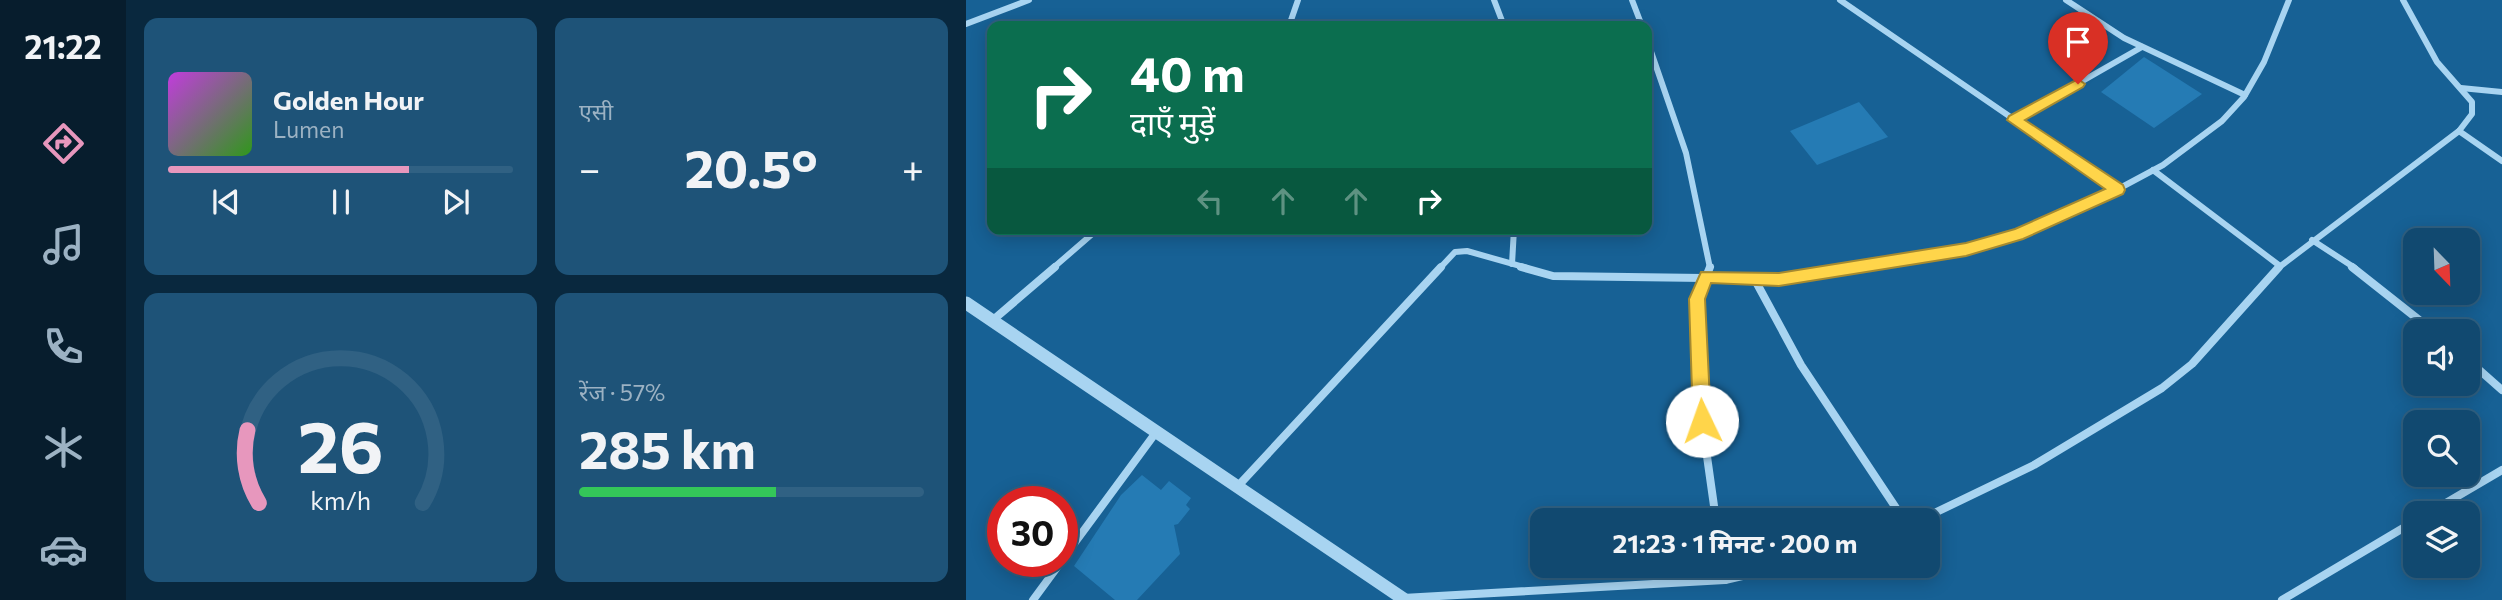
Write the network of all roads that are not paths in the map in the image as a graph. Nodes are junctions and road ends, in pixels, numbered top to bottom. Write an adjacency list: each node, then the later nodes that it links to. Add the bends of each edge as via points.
1 (1029, 0): 12 (street)
2 (1298, 0): 9 (street)
3 (1494, 0): 10 (street)
4 (1632, 0): 11 (street)
5 (1840, 0): 18 (street)
6 (2066, 0): 13 (street)
7 (2289, 0): 17 (street)
8 (2403, 0): 15 (street, via 2426,45)
9 (1291, 21)
10 (1502, 21)
11 (1640, 21)
12 (966, 24)
13 (2142, 47): 17 (street); 18 (street)
14 (1652, 54): 28 (street, via 1686,153 1708,247)
15 (2460, 88): 16 (street); 19 (street, via 2474,109)
16 (2502, 92)
17 (2245, 95): 21 (street, via 2191,146)
18 (2014, 120): 22 (street)
19 (2459, 131): 20 (street); 25 (street)
20 (2502, 161)
21 (2153, 170): 22 (street); 27 (street)
22 (2117, 190): 29 (street, via 1992,244)
23 (1090, 235): 32 (street)
24 (1514, 235): 26 (street)
25 (2312, 240): 27 (street); 31 (street)
26 (1512, 264): 28 (street, via 1565,277); 37 (street, via 1455,252)
27 (2280, 266): 41 (street, via 2192,364 2162,388 2034,465)
28 (1706, 276): 29 (street); 39 (street, via 1697,299 1698,331 1702,421)
29 (1755, 280): 40 (street, via 1813,386)
30 (966, 303): 32 (street)
31 (2418, 319)
32 (993, 320): 35 (street)
33 (2480, 371): 34 (street)
34 (2502, 390)
35 (1158, 431): 37 (street); 43 (street)
36 (2502, 470): 38 (street)
37 (1238, 486): 47 (street)
38 (2449, 501)
39 (1714, 508)
40 (1896, 508)
41 (1940, 510)
42 (2403, 528): 49 (street)
43 (1078, 539)
44 (1050, 577): 48 (street)
45 (1734, 578): 46 (street)
46 (1725, 580): 47 (street)
47 (1403, 599)
48 (1033, 600)
49 (2282, 600)

